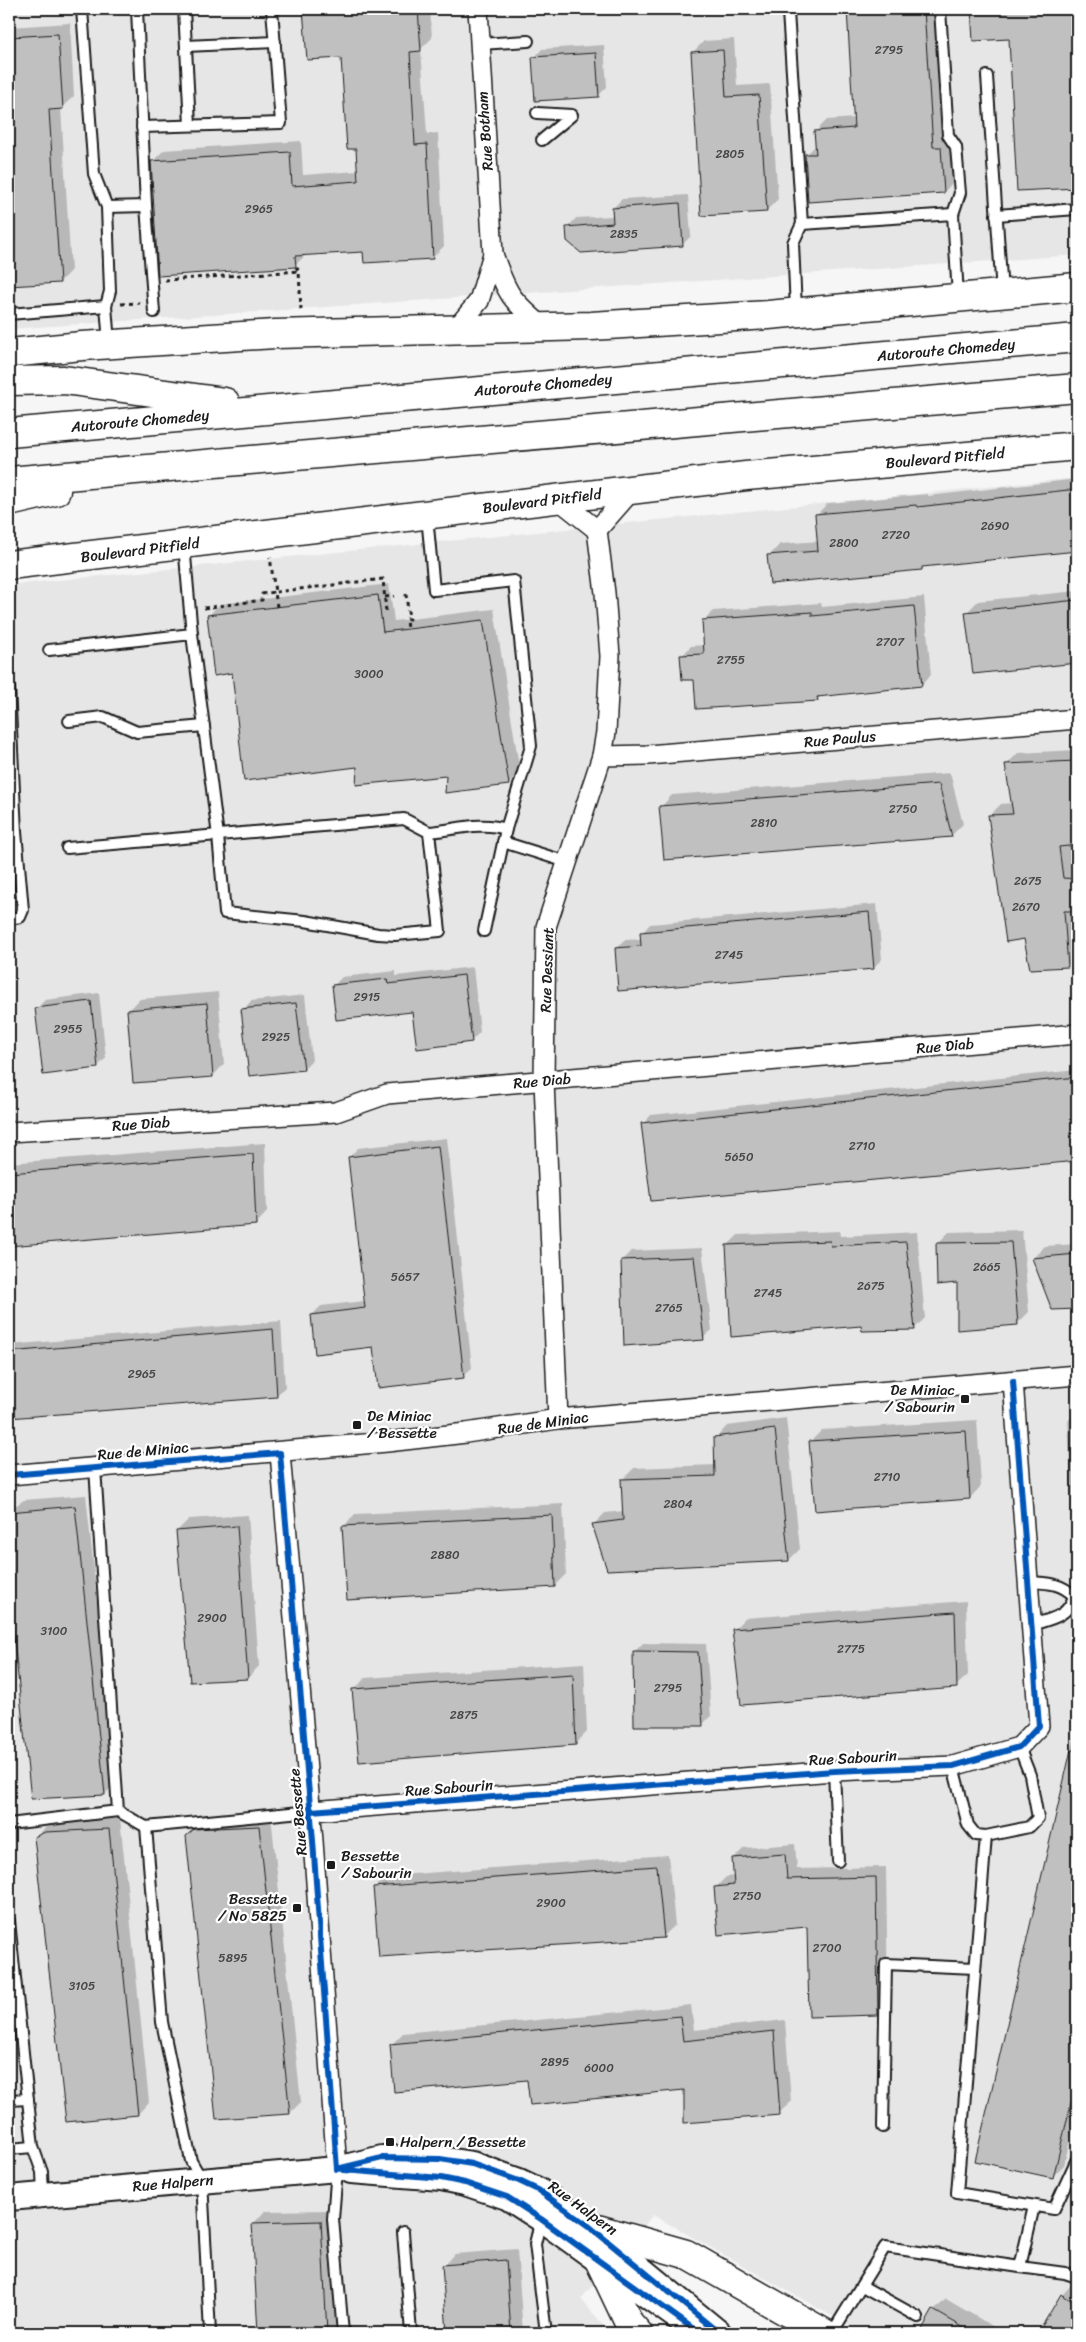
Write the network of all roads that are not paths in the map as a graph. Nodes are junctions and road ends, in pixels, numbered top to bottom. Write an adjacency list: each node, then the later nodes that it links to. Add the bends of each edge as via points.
1 (82, 9): 18 (lane, via 94,174)
2 (137, 9): 15 (lane)
3 (184, 9): 11 (lane)
4 (272, 9): 8 (lane)
5 (478, 9): 10 (street, Rue Botham)
6 (790, 9): 22 (lane)
7 (940, 9): 20 (lane, via 948,135 956,147 960,193)
8 (274, 42): 11 (lane); 14 (lane, via 281,123)
9 (528, 42): 10 (lane)
10 (480, 44): 23 (street, Rue Botham)
11 (186, 46): 14 (lane)
12 (986, 76): 21 (lane)
13 (537, 113): 16 (lane, via 572,115)
14 (190, 125): 15 (lane)
15 (142, 127): 17 (lane)
16 (542, 140)
17 (146, 206): 18 (lane); 28 (lane)
18 (107, 207): 27 (lane, via 110,291)
19 (1077, 209): 21 (lane)
20 (953, 214): 22 (lane); 26 (lane)
21 (996, 215): 25 (lane)
22 (802, 224): 29 (lane, via 793,243)
23 (493, 254): 31 (street, Rue Botham, via 511,299); 32 (street, Rue Botham, via 479,301)
24 (1077, 287): 25 (main road)
25 (1002, 294): 26 (main road)
26 (958, 297): 29 (main road)
27 (106, 306): 30 (lane); 34 (lane)
28 (153, 307)
29 (796, 311): 31 (main road)
30 (9, 314)
31 (544, 328): 32 (main road)
32 (455, 330): 34 (main road, via 300,333)
33 (1077, 338): 38 (main road, Autoroute Chomedey)
34 (109, 344): 35 (main road)
35 (9, 353)
36 (9, 380): 38 (main road, via 64,380)
37 (1077, 388): 41 (main road)
38 (273, 408): 39 (main road, Autoroute Chomedey)
39 (9, 433)
40 (1077, 446): 43 (main road, Boulevard Pitfield, via 755,475)
41 (159, 468): 42 (main road); 45 (main road)
42 (9, 481)
43 (632, 490): 44 (main road, Boulevard Pitfield); 47 (street)
44 (558, 499): 46 (main road, Boulevard Pitfield); 47 (street)
45 (9, 502)
46 (427, 515): 48 (main road, Boulevard Pitfield); 57 (lane, via 434,590 514,581 531,738)
47 (597, 530): 56 (street, Rue Dessiant, via 610,656 609,708)
48 (184, 544): 49 (main road, Boulevard Pitfield); 50 (lane)
49 (9, 565)
50 (192, 634): 51 (lane); 55 (lane)
51 (49, 650)
52 (9, 687): 63 (lane, via 23,910 20,917)
53 (1077, 720): 56 (street, Rue Paulus, via 642,756)
54 (69, 721): 55 (lane, via 102,718 137,732)
55 (204, 726): 59 (lane)
56 (602, 756): 62 (street, Rue Dessiant)
57 (506, 829): 58 (lane, via 486,826); 60 (lane)
58 (429, 832): 59 (lane, via 404,819); 59 (lane, via 440,931 395,935 225,913)
59 (218, 836): 61 (lane)
60 (503, 842): 62 (lane); 64 (lane)
61 (67, 848)
62 (566, 862): 66 (street, Rue Dessiant, via 546,926)
63 (9, 919)
64 (484, 931)
65 (1077, 1034): 66 (street, Rue Diab)
66 (544, 1081): 67 (street, Rue Diab, via 388,1094 336,1112); 70 (street, Rue Dessiant)
67 (9, 1132)
68 (1077, 1375): 69 (street, Rue de Miniac)
69 (1013, 1381): 70 (street, Rue de Miniac); 74 (street)
70 (558, 1419): 71 (street, Rue de Miniac, via 466,1434)
71 (280, 1453): 72 (street, Rue de Miniac); 81 (street, Rue Bessette)
72 (94, 1468): 73 (street, Rue de Miniac); 80 (lane)
73 (9, 1475)
74 (1028, 1582): 75 (lane, via 1055,1584); 76 (street)
75 (1076, 1596): 76 (lane, via 1060,1617)
76 (1031, 1625): 77 (street, via 1039,1726)
77 (1019, 1747): 78 (street, Rue Sabourin); 84 (lane, via 1030,1775 1038,1818 1030,1827)
78 (953, 1766): 79 (street, Rue Sabourin); 84 (lane, via 968,1825 976,1835)
79 (834, 1771): 81 (street, Rue Sabourin); 85 (lane)
80 (118, 1811): 82 (lane); 83 (lane)
81 (311, 1811): 83 (lane); 94 (street, Rue Bessette)
82 (9, 1824)
83 (146, 1827): 95 (lane, via 162,2022 191,2160)
84 (986, 1836): 87 (lane)
85 (838, 1861)
86 (9, 1922): 88 (lane)
87 (975, 1968): 90 (lane, via 886,1964); 98 (lane, via 957,2193)
88 (28, 2099): 89 (lane); 91 (lane)
89 (9, 2100)
90 (882, 2127)
91 (33, 2147): 92 (lane); 96 (lane, via 42,2172)
92 (9, 2149)
93 (1077, 2159): 98 (lane, via 1054,2209)
94 (337, 2169): 95 (street, Rue Halpern); 99 (street, Rue Halpern, via 459,2181 507,2197); 100 (street, Rue Halpern, via 397,2157 472,2164 538,2190); 108 (lane, via 332,2219)
95 (202, 2180): 96 (street, Rue Halpern); 107 (lane)
96 (43, 2195): 97 (street, Rue Halpern)
97 (9, 2198)
98 (1034, 2206): 103 (lane)
99 (542, 2219): 102 (street, Rue Halpern); 110 (lane, via 535,2244)
100 (590, 2227): 113 (street, Rue Halpern); 114 (main road, via 686,2254)
101 (403, 2232): 109 (lane)
102 (599, 2260): 111 (main road, via 628,2323); 112 (street, Rue Halpern)
103 (1020, 2267): 104 (lane, via 1065,2273); 105 (lane, via 885,2248)
104 (1077, 2278)
105 (862, 2286): 106 (lane); 115 (lane)
106 (918, 2317)
107 (210, 2333)
108 (343, 2333)
109 (411, 2333)
110 (546, 2333)
111 (638, 2333)
112 (699, 2333)
113 (719, 2333)
114 (824, 2333)
115 (832, 2333)

